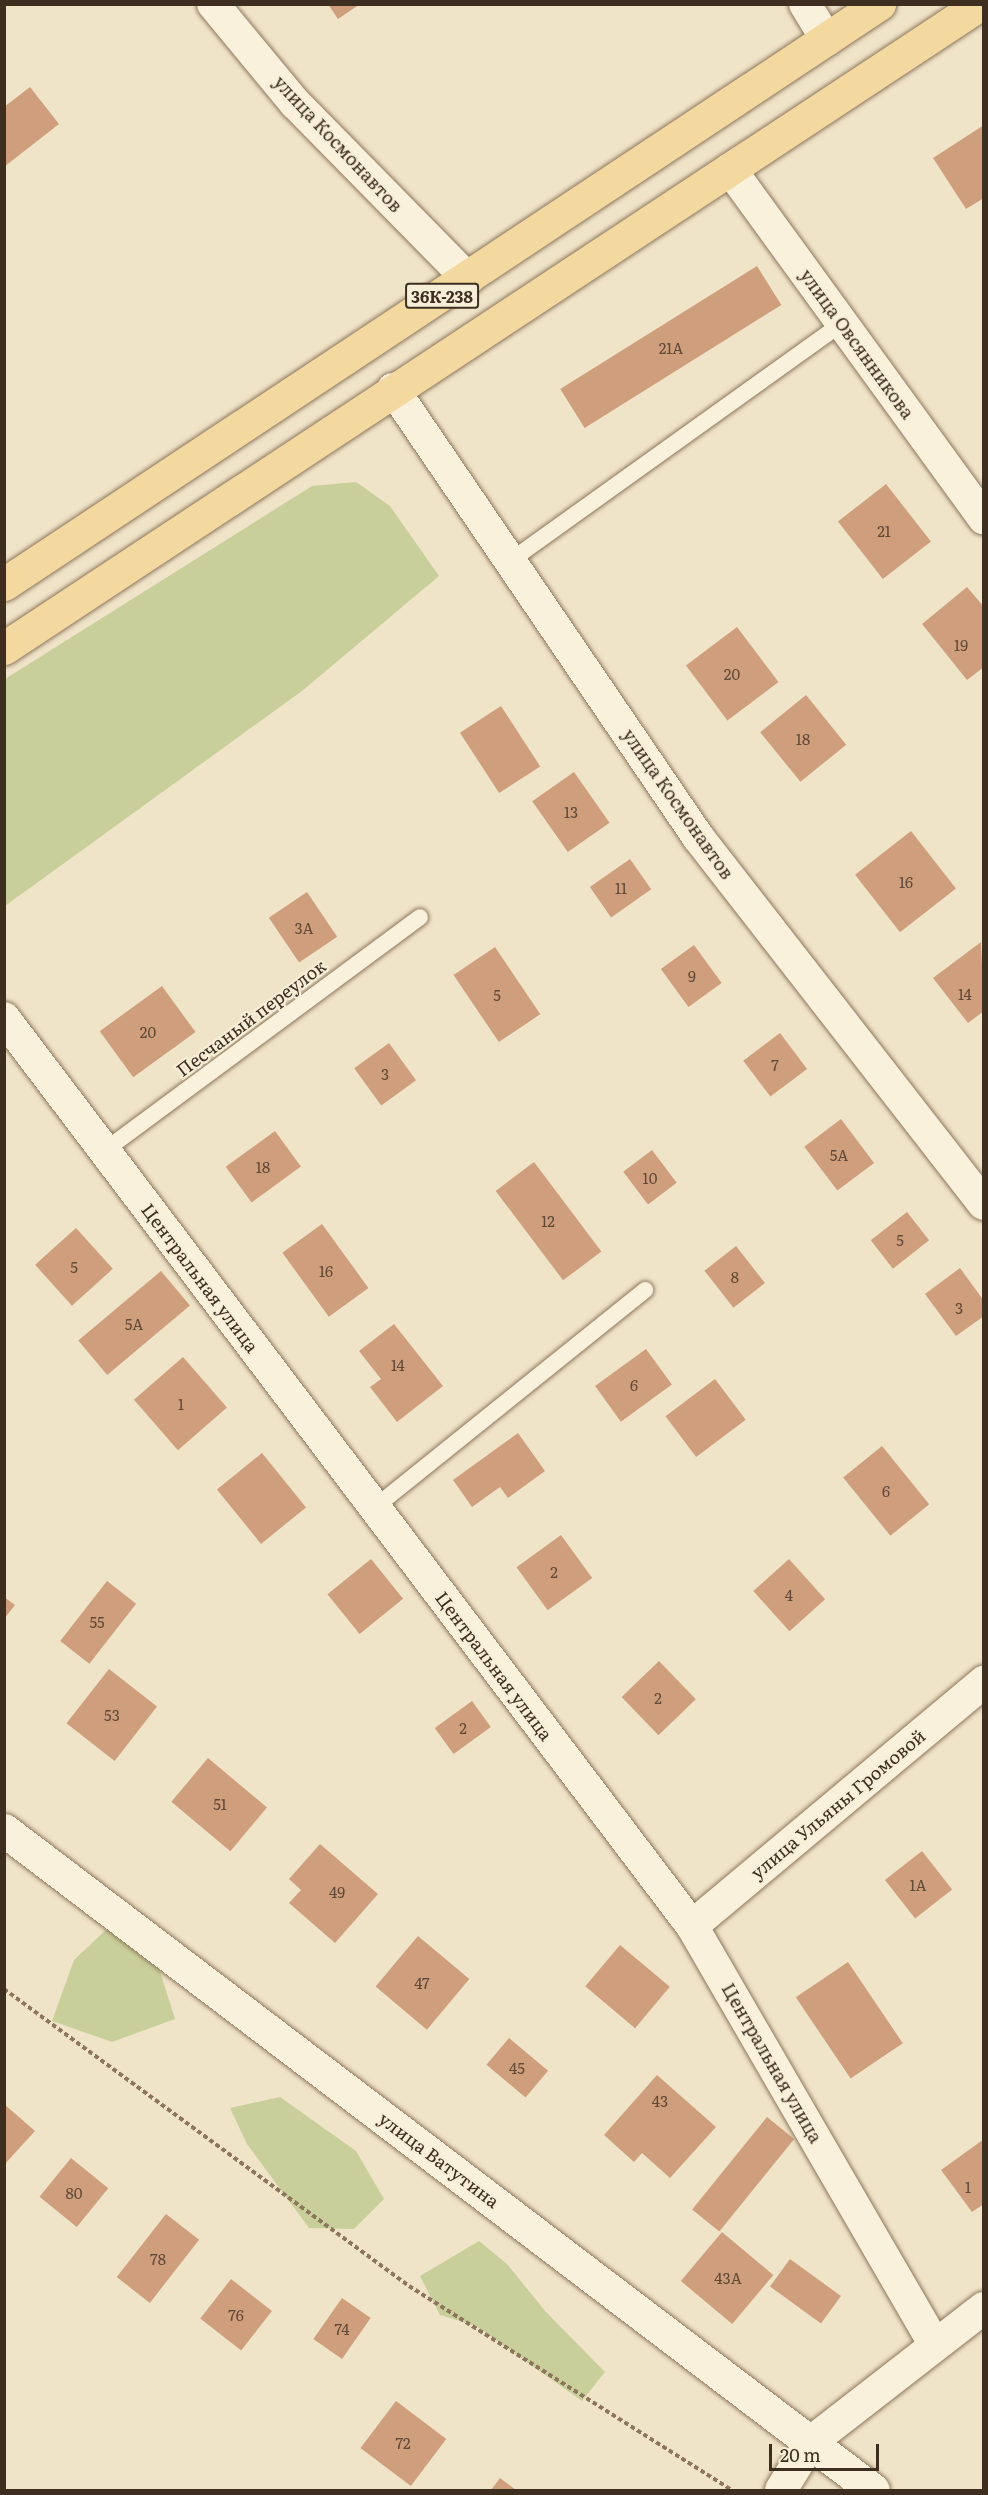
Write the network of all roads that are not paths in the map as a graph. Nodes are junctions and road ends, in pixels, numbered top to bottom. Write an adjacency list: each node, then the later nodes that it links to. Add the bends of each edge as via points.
1 (213, 4): 7 (street, улица Космонавтов, via 296,103)
2 (805, 4): 5 (street)
3 (879, 4): 5 (main road, 36К-238)
4 (980, 4): 6 (main road)
5 (827, 40): 7 (main road, 36К-238)
6 (730, 169): 8 (street, улица Овсянникова); 9 (main road)
7 (468, 279): 12 (main road, 36К-238)
8 (842, 323): 10 (street, улица Овсянникова); 11 (lane)
9 (393, 389): 11 (street, улица Космонавтов); 13 (main road)
10 (984, 519)
11 (510, 561): 17 (street, улица Космонавтов, via 698,837)
12 (4, 584)
13 (4, 648)
14 (420, 917): 16 (lane, Песчаный переулок)
15 (4, 1018): 16 (street, Центральная улица)
16 (104, 1151): 19 (street, Центральная улица)
17 (984, 1203)
18 (645, 1290): 19 (lane)
19 (374, 1508): 22 (street, Центральная улица)
20 (984, 1682): 22 (street, улица Ульяны Громовой)
21 (4, 1830): 25 (main road, улица Ватутина)
22 (692, 1926): 24 (street, Центральная улица)
23 (984, 2308): 24 (street)
24 (935, 2346): 25 (street)
25 (811, 2442): 26 (street); 27 (main road, улица Ватутина)
26 (781, 2490)
27 (873, 2490)

